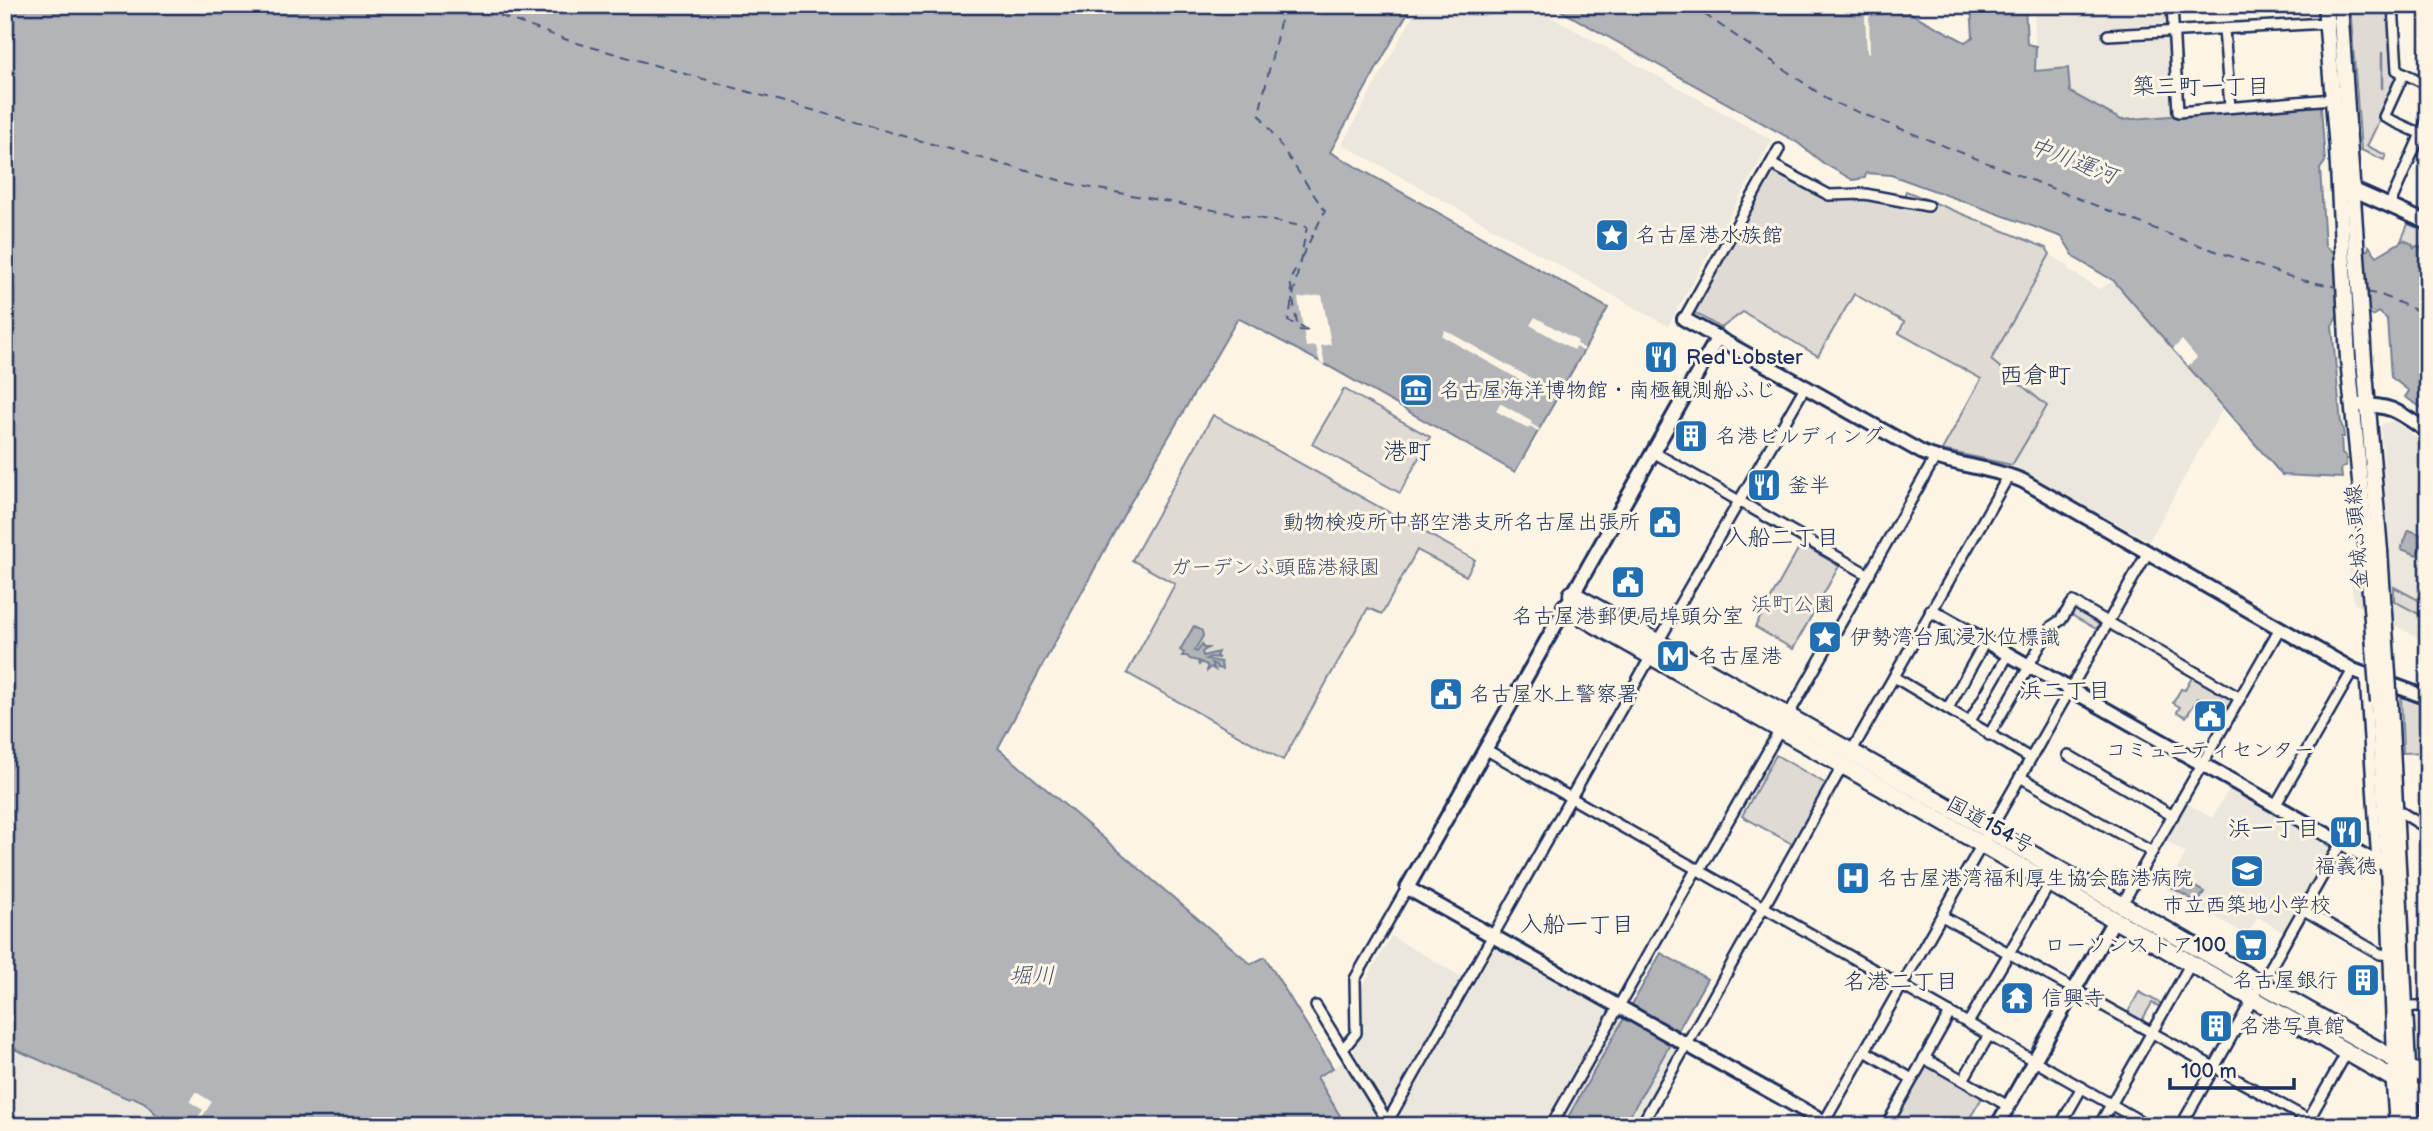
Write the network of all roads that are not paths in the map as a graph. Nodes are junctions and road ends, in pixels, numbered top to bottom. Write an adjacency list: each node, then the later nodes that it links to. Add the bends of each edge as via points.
1 (2172, 5): 7 (street)
2 (2325, 5): 5 (main road, 金城ふ頭線)
3 (2340, 5): 18 (main road, 金城ふ頭線)
4 (2393, 5): 10 (street, via 2397,70)
5 (2327, 23): 6 (street); 12 (main road, 金城ふ頭線)
6 (2224, 29): 7 (street); 13 (street)
7 (2173, 31): 8 (street); 13 (street, via 2178,111)
8 (2108, 35)
9 (2428, 65): 11 (street)
10 (2404, 74): 11 (street); 15 (street, via 2384,117)
11 (2425, 83)
12 (2332, 99): 13 (street); 18 (main road, 金城ふ頭線)
13 (2230, 107)
14 (2428, 118): 15 (street)
15 (2424, 135): 20 (street)
16 (1779, 149): 17 (street)
17 (1771, 164): 19 (street, via 1829,195 1865,194); 23 (street)
18 (2346, 186): 20 (street); 21 (main road, 金城ふ頭線)
19 (1928, 206)
20 (2389, 206): 22 (street)
21 (2348, 216): 26 (main road, 金城ふ頭線, via 2364,360); 26 (main road, 金城ふ頭線, via 2348,359)
22 (2428, 223)
23 (1684, 319): 24 (street)
24 (1718, 337): 25 (street); 28 (street)
25 (1805, 387): 29 (street); 31 (street)
26 (2361, 405): 27 (street, via 2397,410); 47 (main road, 金城ふ頭線, bridge)
27 (2428, 432)
28 (1653, 452): 31 (street); 34 (street)
29 (1935, 457): 30 (street); 33 (street)
30 (2009, 475): 32 (street); 35 (street)
31 (1740, 501): 33 (street); 39 (street)
32 (2148, 552): 36 (street); 37 (street)
33 (1869, 575): 50 (street)
34 (1569, 601): 39 (highway, 国道154号); 52 (street)
35 (1931, 611): 38 (street); 43 (street)
36 (2108, 621): 41 (street, via 2073,602 2052,626); 44 (street); 45 (street)
37 (2280, 628): 42 (street); 45 (street)
38 (1985, 642): 40 (street); 48 (street)
39 (1655, 649): 50 (highway, 国道154号); 58 (street)
40 (2008, 655): 41 (street); 49 (street)
41 (2029, 667): 44 (street); 51 (street)
42 (2359, 673): 46 (street); 59 (street); 66 (street)
43 (1894, 677): 48 (street); 55 (street)
44 (2069, 690): 54 (street); 56 (street)
45 (2240, 698): 56 (street)
46 (2428, 698)
47 (2384, 704): 60 (main road, 金城ふ頭線); 66 (main road, 金城ふ頭線)
48 (1948, 708): 49 (street)
49 (1969, 721): 51 (street)
50 (1785, 723): 55 (highway, 国道154号); 67 (street)
51 (1989, 736): 54 (street)
52 (1485, 749): 58 (street); 69 (street)
53 (2068, 755): 61 (street)
54 (2030, 758): 57 (street)
55 (1847, 759): 63 (highway, 国道154号); 70 (street)
56 (2202, 765): 59 (street); 61 (street)
57 (2020, 777): 63 (street); 65 (street)
58 (1572, 797): 67 (street); 74 (street)
59 (2276, 806): 64 (street)
60 (2396, 809): 62 (street); 83 (main road, 金城ふ頭線)
61 (2173, 816): 65 (street)
62 (2428, 829)
63 (1986, 838): 68 (highway, 国道154号); 72 (highway, 国道154号); 73 (street)
64 (2341, 843): 66 (street); 71 (street)
65 (2152, 852): 72 (street)
66 (2383, 863): 76 (main road, 金城ふ頭線)
67 (1698, 869): 70 (street); 84 (street)
68 (2050, 883): 72 (highway, 国道154号); 75 (street)
69 (1407, 888): 74 (street); 90 (street, via 1354,979 1356,1033)
70 (1764, 906): 78 (street); 89 (street)
71 (2304, 910): 76 (street); 80 (street)
72 (2118, 913): 77 (highway, 国道154号); 79 (street); 80 (highway, 国道154号)
73 (1942, 916): 75 (street); 78 (street)
74 (1494, 936): 84 (street); 106 (street)
75 (2008, 953): 79 (street); 86 (street)
76 (2391, 956): 95 (main road, 金城ふ頭線)
77 (2191, 963): 80 (highway, 国道154号); 87 (street)
78 (1902, 985): 85 (street); 91 (street)
79 (2074, 989): 87 (street); 94 (street)
80 (2257, 992): 92 (highway, 国道154号); 95 (highway, 国道154号); 96 (street)
81 (2428, 1005): 83 (street)
82 (1316, 1006): 90 (street)
83 (2406, 1007): 95 (main road, 金城ふ頭線)
84 (1623, 1008): 89 (street); 109 (street)
85 (1950, 1013): 86 (street); 93 (street)
86 (1968, 1023): 88 (street)
87 (2152, 1032): 96 (street); 104 (street)
88 (1989, 1035): 94 (street); 100 (street)
89 (1684, 1041): 108 (street); 110 (street)
90 (1343, 1049): 106 (street)
91 (1865, 1051): 99 (street); 108 (street)
92 (2347, 1052): 97 (highway, 国道154号); 107 (street)
93 (1924, 1058): 99 (street); 100 (street)
94 (2034, 1060): 101 (street); 105 (street)
95 (2401, 1063): 97 (highway); 98 (main road); 102 (highway)
96 (2214, 1067): 107 (street); 116 (street)
97 (2394, 1078): 102 (highway, 国道154号); 118 (highway)
98 (2428, 1078)
99 (1912, 1079): 111 (street)
100 (1963, 1080): 105 (street)
101 (2082, 1087): 104 (street); 113 (street)
102 (2410, 1088): 103 (main road); 119 (highway)
103 (2428, 1099)
104 (2111, 1104): 114 (street); 115 (street)
105 (2008, 1106): 112 (street)
106 (1389, 1123)
107 (2307, 1123): 117 (street)
108 (1826, 1124)
109 (1551, 1126)
110 (1641, 1126)
111 (1886, 1126)
112 (1997, 1126)
113 (2060, 1126)
114 (2099, 1126)
115 (2150, 1126)
116 (2181, 1126)
117 (2320, 1126)
118 (2398, 1126)
119 (2412, 1126)

